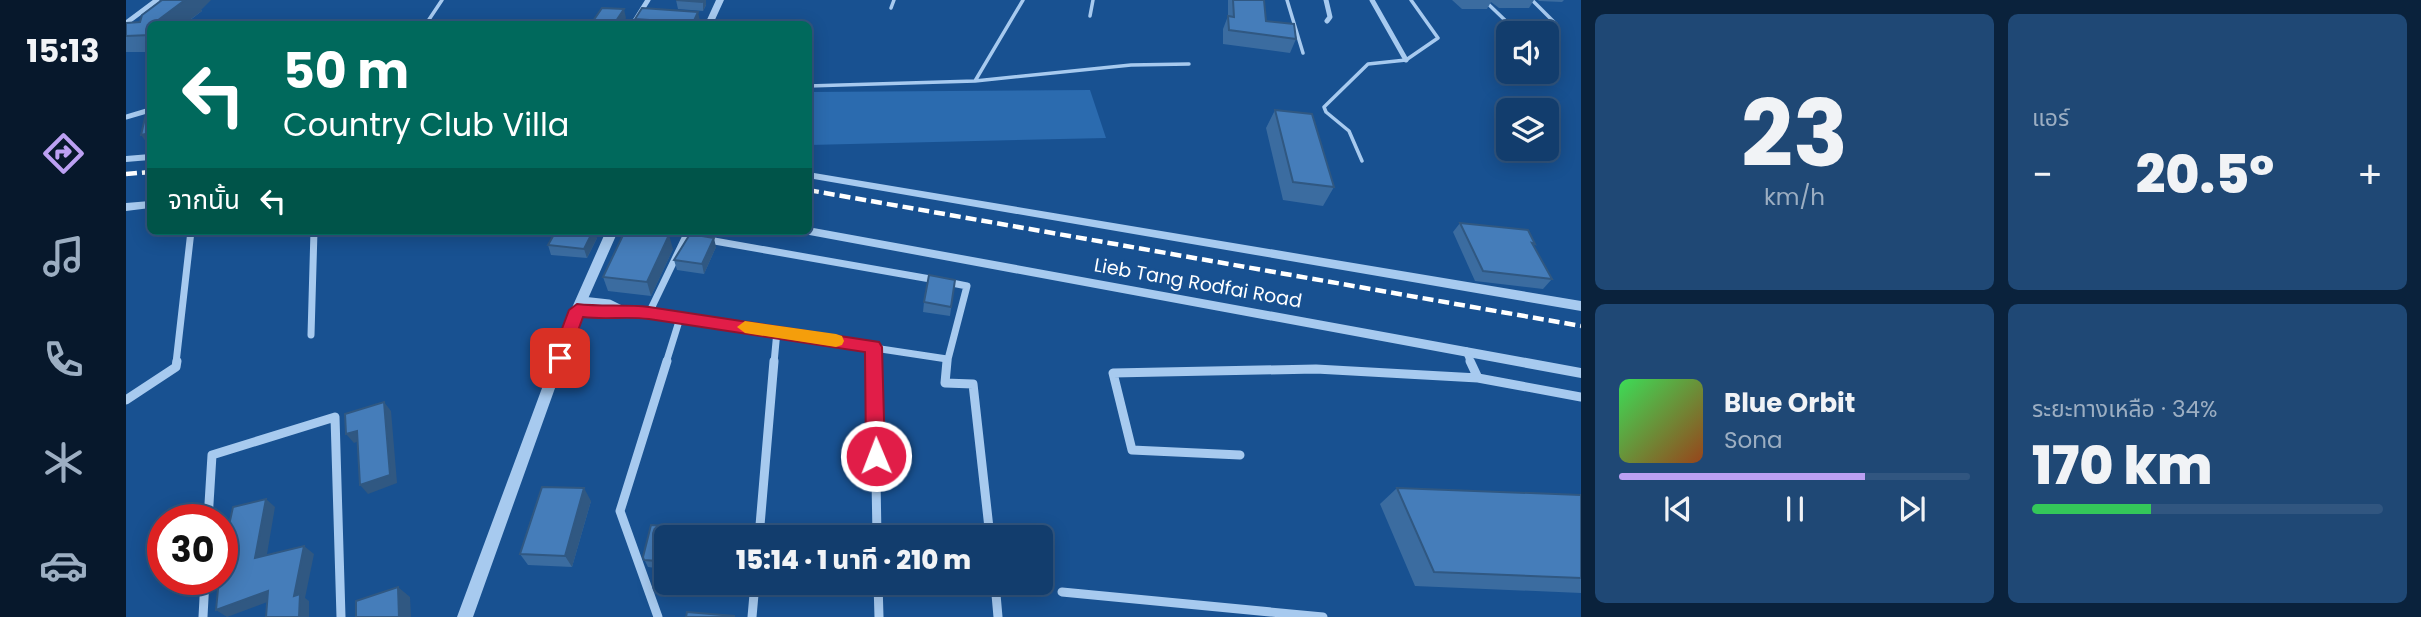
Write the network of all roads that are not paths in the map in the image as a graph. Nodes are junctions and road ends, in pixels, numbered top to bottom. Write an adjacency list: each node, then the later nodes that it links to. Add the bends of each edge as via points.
1 (158, 0): 23 (street)
2 (442, 0): 19 (lane)
3 (648, 0): 15 (street)
4 (720, 0): 21 (street)
5 (894, 0): 14 (lane)
6 (1023, 0): 27 (lane)
7 (1093, 0): 18 (lane)
8 (1287, 0): 24 (lane)
9 (1326, 0): 22 (street)
10 (1372, 0): 25 (street)
11 (1411, 0): 25 (lane, via 1438,38)
12 (1484, 0): 13 (lane, via 1508,23 1556,24)
13 (1532, 0)
14 (891, 8)
15 (641, 12): 16 (street); 20 (street)
16 (653, 13)
17 (701, 16): 21 (street)
18 (1090, 16)
19 (428, 21)
20 (635, 21)
21 (711, 21)
22 (1327, 21)
23 (126, 23)
24 (1303, 53)
25 (1406, 60): 33 (lane, via 1368,64 1324,107 1349,131)
26 (1189, 64): 27 (lane, via 1131,65)
27 (975, 81): 28 (lane)
28 (812, 86)
29 (147, 111): 30 (street)
30 (126, 117)
31 (147, 157): 32 (street)
32 (126, 159)
33 (1362, 161)
34 (812, 176): 42 (street)
35 (147, 205): 36 (street)
36 (126, 207)
37 (812, 232): 48 (street, Lieb Tang Rodfai Road)
38 (191, 235): 53 (street, via 176,367)
39 (314, 235): 46 (street)
40 (610, 235): 41 (street)
41 (580, 305): 43 (street, via 605,313); 66 (street)
42 (1581, 306)
43 (649, 313): 44 (street); 49 (street, via 686,236 967,286)
44 (680, 318): 45 (street); 67 (street, via 620,512)
45 (777, 331): 47 (street); 56 (street)
46 (312, 335)
47 (874, 347): 49 (street); 57 (street)
48 (1466, 351): 50 (street, Lieb Tang Rodfai Road); 51 (street)
49 (947, 359): 58 (street, via 945,383 973,384)
50 (1581, 373)
51 (1478, 378): 52 (street); 54 (street, via 1317,369 1113,373 1132,450)
52 (1581, 397)
53 (126, 400)
54 (1240, 455)
55 (209, 504): 65 (street, via 212,455 335,417)
56 (760, 525)
57 (877, 525)
58 (988, 525)
59 (1062, 592): 71 (street)
60 (204, 595): 64 (street)
61 (754, 595): 68 (street)
62 (878, 595): 69 (street)
63 (996, 595): 70 (street)
64 (203, 617)
65 (341, 617)
66 (465, 617)
67 (657, 617)
68 (752, 617)
69 (878, 617)
70 (998, 617)
71 (1323, 617)

